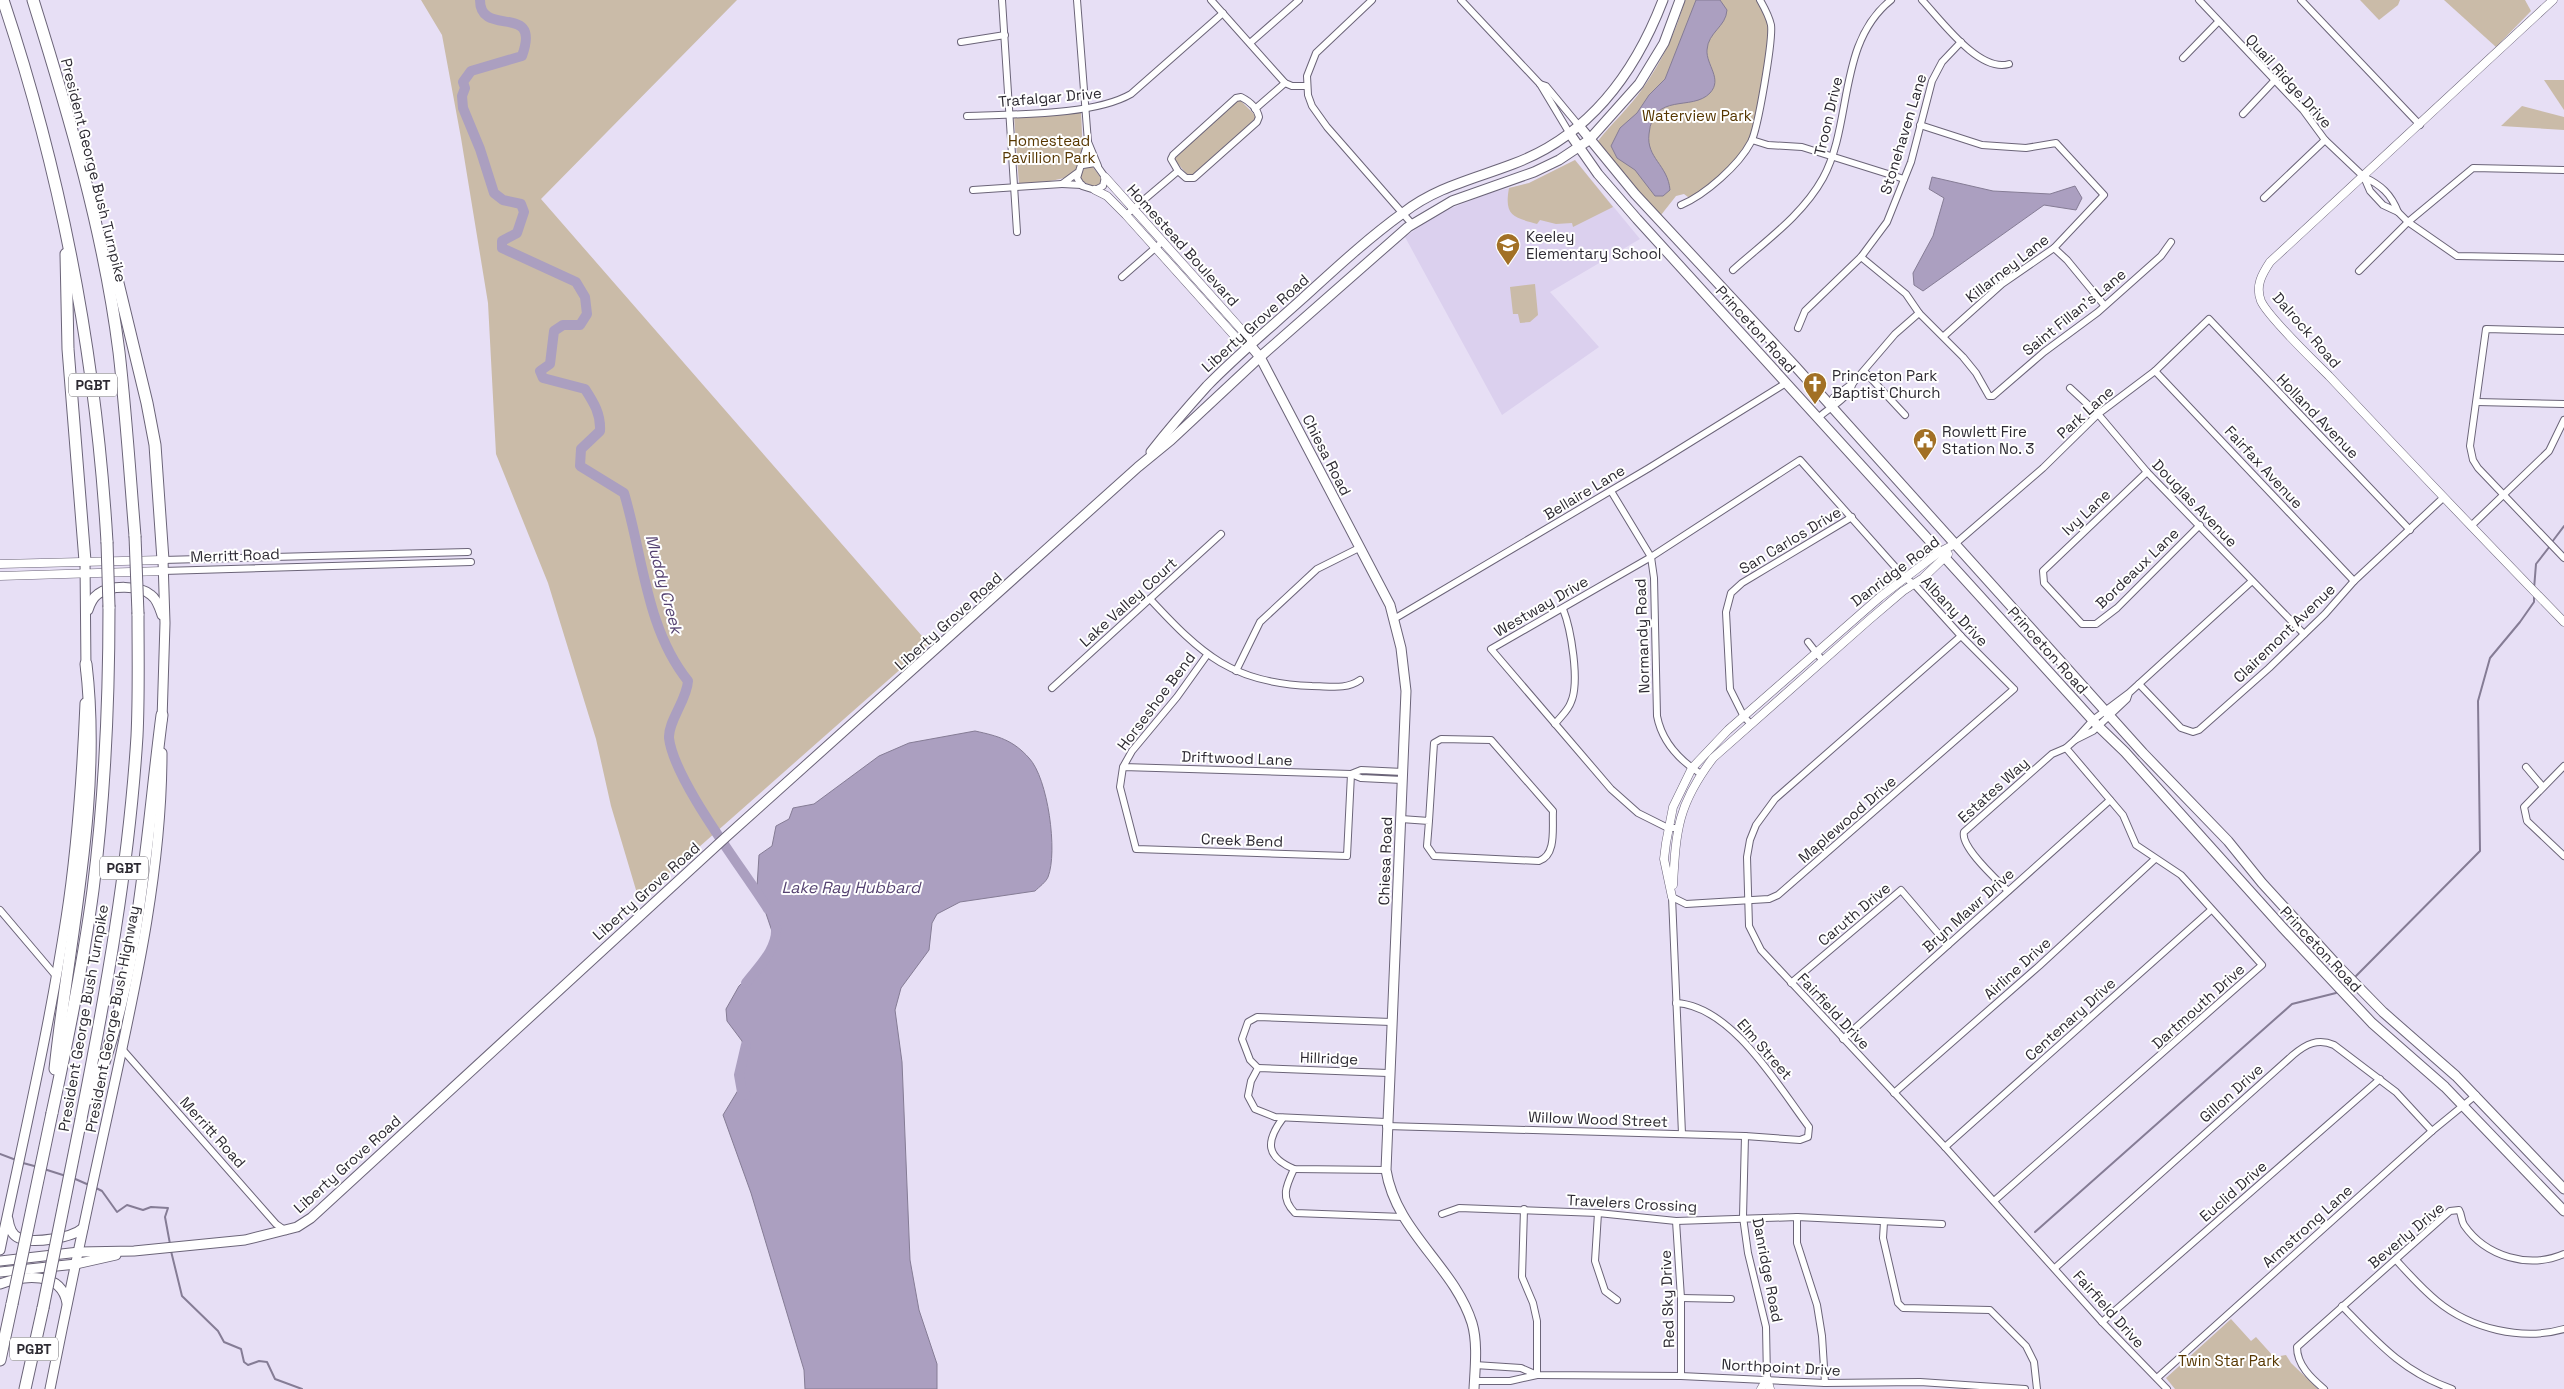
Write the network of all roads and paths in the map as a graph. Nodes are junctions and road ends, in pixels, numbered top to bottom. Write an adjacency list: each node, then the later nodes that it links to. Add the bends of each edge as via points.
1 (3, 0): 64 (highway, President George Bush Turnpike / PGBT, via 40,119)
2 (33, 0): 70 (highway, President George Bush Turnpike / PGBT, via 54,67)
3 (1002, 0): 19 (street)
4 (1077, 0): 29 (street, Homestead Boulevard)
5 (1211, 0): 17 (street)
6 (1299, 0): 22 (street)
7 (1372, 0): 28 (street, via 1316,53)
8 (1461, 0): 27 (street, Princeton Road)
9 (1664, 0): 36 (main road, Liberty Grove Road, via 1630,69)
10 (1680, 0): 38 (main road, Liberty Grove Road, via 1664,43 1639,84)
11 (1760, 0): 39 (street, via 1770,25 1770,51)
12 (1891, 0): 43 (street, Troon Drive, via 1872,19 1857,50)
13 (1922, 0): 21 (street)
14 (2199, 0): 18 (street, Quail Ridge Drive)
15 (2301, 0): 35 (street)
16 (2553, 0): 35 (street, Dalrock Road)
17 (1222, 13): 22 (street); 29 (street, Trafalgar Drive, via 1131,94 1116,102)
18 (2218, 22): 23 (street); 25 (street, Quail Ridge Drive)
19 (1005, 35): 20 (street); 31 (street)
20 (961, 42)
21 (1961, 42): 24 (street, via 1986,62 2002,66); 34 (street, Stonehaven Lane, via 1936,70)
22 (1250, 43): 26 (street)
23 (2183, 58)
24 (2009, 64)
25 (2274, 81): 32 (street); 40 (street, Quail Ridge Drive, via 2303,110)
26 (1285, 83): 28 (street); 30 (street)
27 (1540, 84): 36 (street, Princeton Road, via 1546,86); 37 (street, Princeton Road)
28 (1306, 86): 60 (street, via 1318,116)
29 (1084, 109): 31 (street, Trafalgar Drive); 41 (street, Homestead Boulevard)
30 (1255, 109): 47 (street, via 1259,117 1257,122 1194,178 1186,178); 47 (street, via 1241,97 1236,98 1172,155)
31 (1010, 114): 33 (street, Trafalgar Drive); 54 (street)
32 (2243, 114)
33 (967, 116)
34 (1920, 125): 51 (street, Stonehaven Lane); 69 (street, Killarney Lane, via 1982,145 2026,148 2056,143 2104,196)
35 (2420, 125): 50 (street, Dalrock Road)
36 (1580, 128): 37 (main road, Liberty Grove Road); 38 (main road, Princeton Road)
37 (1570, 134): 42 (main road, Princeton Road); 60 (main road, Liberty Grove Road, via 1513,164 1449,186)
38 (1589, 140): 42 (main road, Liberty Grove Road); 76 (main road, Princeton Road)
39 (1752, 140): 43 (street, via 1768,145 1802,147); 58 (street, via 1740,158 1702,193)
40 (2325, 140): 50 (street, Quail Ridge Drive); 57 (street)
41 (1088, 142): 44 (street, Homestead Boulevard); 45 (street, Homestead Boulevard)
42 (1578, 147): 63 (main road, Liberty Grove Road, via 1534,172 1452,201); 77 (main road, Princeton Road, via 1637,219)
43 (1832, 157): 51 (street); 73 (street, Troon Drive, via 1823,178 1796,214)
44 (1082, 165): 45 (street, via 1092,163); 48 (street, Homestead Boulevard)
45 (1098, 166): 49 (street, Homestead Boulevard)
46 (2564, 170): 62 (street, via 2473,168)
47 (1178, 171): 59 (street)
48 (1077, 173): 52 (street); 53 (street)
49 (1105, 177): 56 (street, Homestead Boulevard, via 1103,186); 59 (street, Homestead Boulevard)
50 (2364, 177): 61 (street, via 2383,205); 61 (street, via 2378,184 2393,198); 103 (street, Dalrock Road, via 2270,262 2259,280 2261,301)
51 (1904, 179): 71 (street, Stonehaven Lane, via 1887,222)
52 (1062, 184): 53 (street, Homestead Boulevard); 54 (street, Homestead Boulevard)
53 (1082, 186): 56 (street, Homestead Boulevard)
54 (1016, 188): 55 (street, Homestead Boulevard); 65 (street)
55 (972, 190)
56 (1096, 190): 59 (street, Homestead Boulevard)
57 (2264, 198)
58 (1681, 205)
59 (1130, 212): 66 (street, Homestead Boulevard); 68 (street, Homestead Boulevard)
60 (1403, 212): 63 (street); 84 (main road, Liberty Grove Road)
61 (2398, 212): 62 (street)
62 (2408, 222): 72 (street, via 2457,256); 74 (street)
63 (1412, 224): 85 (main road, Liberty Grove Road)
64 (66, 230): 116 (highway, via 68,349); 191 (highway, President George Bush Turnpike / PGBT, bridge, via 92,385 109,607 107,724 99,835 83,959)
65 (1017, 232)
66 (1162, 242): 68 (street); 84 (street, Homestead Boulevard, via 1248,337)
67 (2172, 242): 78 (street, Saint Fillan's Lane, via 2161,256)
68 (1156, 248): 75 (street); 84 (street, Homestead Boulevard, via 1234,336)
69 (2054, 248): 78 (street); 83 (street, Killarney Lane, via 2002,284)
70 (102, 256): 119 (highway, via 118,283 147,403 154,445); 196 (highway, President George Bush Turnpike / PGBT, bridge, via 119,351 135,536 137,736 106,992)
71 (1861, 257): 79 (street, via 1906,294); 81 (street, Stonehaven Lane, via 1805,311)
72 (2564, 258)
73 (1733, 270)
74 (2359, 271)
75 (1122, 278)
76 (1717, 284): 77 (main road); 92 (main road, Princeton Road)
77 (1709, 296): 88 (main road, Princeton Road)
78 (2104, 305): 83 (street, Saint Fillan's Lane, via 1997,394 1989,396 1976,373)
79 (1919, 313): 83 (street); 87 (street, via 1896,334)
80 (2208, 319): 86 (street, Park Lane); 108 (street, Holland Avenue)
81 (1798, 328)
82 (2564, 331): 90 (street, via 2486,329)
83 (1944, 336)
84 (1250, 345): 85 (main road, Chiesa Road); 98 (main road, Liberty Grove Road, via 1208,385)
85 (1260, 357): 98 (main road, Liberty Grove Road); 111 (main road, Chiesa Road)
86 (2155, 371): 93 (street, Park Lane); 124 (street, Fairfax Avenue)
87 (1865, 372): 92 (street, via 1840,402); 94 (street)
88 (1786, 383): 95 (main road, Princeton Road); 101 (street, Bellaire Lane)
89 (2070, 388): 93 (street, Douglas Avenue)
90 (2477, 402): 91 (street); 102 (street, via 2471,452 2478,468)
91 (2564, 404)
92 (1830, 406): 95 (street); 100 (main road, Princeton Road)
93 (2098, 414): 99 (street, Douglas Avenue); 110 (street, Park Lane)
94 (1905, 415)
95 (1818, 418): 104 (main road, Princeton Road)
96 (2564, 420): 102 (street, via 2549,452)
97 (1800, 460): 105 (street, Albany Drive); 115 (street, Westway Drive)
98 (1138, 467): 220 (main road, Liberty Grove Road, via 501,1041 324,1206 297,1227)
99 (2148, 472): 106 (street, Douglas Avenue); 132 (street, Ivy Lane, via 2043,571 2044,583 2082,624)
100 (1904, 489): 104 (main road); 110 (main road, Princeton Road)
101 (1611, 491): 115 (street, Normandy Road); 129 (street, Bellaire Lane)
102 (2503, 494): 107 (street); 114 (street)
103 (2443, 498): 107 (street, Dalrock Road); 108 (street, Clairemont Avenue)
104 (1892, 500): 113 (main road, Princeton Road)
105 (1852, 517): 122 (street, Albany Drive); 147 (street, San Carlos Drive, via 1732,593 1726,612 1730,689)
106 (2200, 525): 123 (street, Douglas Avenue); 132 (street, Bordeaux Lane, via 2117,608)
107 (2471, 526): 130 (street, Dalrock Road)
108 (2410, 530): 124 (street, Clairemont Avenue)
109 (1221, 534): 126 (street, Lake Valley Court)
110 (1955, 544): 113 (street, Danridge Road); 145 (main road, Princeton Road)
111 (1359, 548): 129 (main road, Chiesa Road); 140 (street, via 1317,570 1260,622)
112 (468, 552): 119 (street, Merritt Road)
113 (1942, 555): 122 (street, Danridge Road); 125 (street, Danridge Road); 148 (main road, Princeton Road)
114 (2562, 556)
115 (1651, 557): 127 (street, Westway Drive); 155 (street, Normandy Road, via 1657,716 1660,731 1675,753)
116 (85, 561): 118 (street, Merritt Road); 119 (street, Merritt Road); 120 (main road)
117 (472, 562): 119 (street, Merritt Road)
118 (0, 564)
119 (163, 566): 120 (street, Merritt Road); 131 (main road, President George Bush Highway)
120 (85, 574): 121 (street, Merritt Road); 128 (main road)
121 (0, 576)
122 (1905, 578): 125 (street, Albany Drive); 136 (street, Danridge Road)
123 (2252, 581): 133 (street, Douglas Avenue); 142 (street, Estates Way)
124 (2354, 581): 133 (street, Clairemont Avenue)
125 (1914, 584): 134 (street, Albany Drive); 138 (street, Danridge Road)
126 (1150, 599): 137 (street); 143 (street, Lake Valley Court)
127 (1563, 609): 149 (street, via 1571,632 1574,689 1568,709); 149 (street, Westway Drive, via 1491,649)
128 (86, 614): 131 (main road, via 96,595 102,591 125,588 152,595); 139 (main road)
129 (1394, 619): 158 (main road, Chiesa Road, via 1405,672)
130 (2564, 622)
131 (165, 623): 146 (main road, President George Bush Highway)
132 (2089, 626)
133 (2304, 634): 142 (street, Clairemont Avenue, via 2241,693 2193,732 2181,728)
134 (1961, 636): 144 (street, Albany Drive); 172 (street, Fairfield Drive, via 1763,813 1750,840)
135 (1808, 642): 136 (street)
136 (1816, 652): 138 (street); 147 (street, Danridge Road)
137 (1206, 655): 140 (street); 153 (street, Horseshoe Bend)
138 (1822, 660): 150 (street, Danridge Road)
139 (86, 664): 180 (main road, via 73,856); 191 (highway, via 92,745 86,825 54,1078)
140 (1236, 671): 141 (street, via 1282,685 1345,687)
141 (1360, 680)
142 (2138, 684): 145 (street, Estates Way, via 2126,700)
143 (1052, 688)
144 (2014, 689): 172 (street, Maplewood Drive, via 1784,890 1768,899)
145 (2108, 713): 148 (street, Estates Way); 168 (main road, Princeton Road)
146 (162, 715): 185 (main road, President George Bush Highway, via 162,782 147,918); 196 (highway, via 125,983 100,1076)
147 (1744, 717): 150 (street, San Carlos Drive); 155 (street, Danridge Road)
148 (2096, 723): 151 (street, Estates Way); 169 (main road, Princeton Road)
149 (1555, 724): 163 (street, Westway Drive, via 1638,814)
150 (1752, 724): 157 (street, Danridge Road, via 1713,758)
151 (2066, 748): 160 (street, Dartmouth Drive); 170 (street, Estates Way, via 2052,754 1964,832 1967,846)
152 (2564, 766): 159 (street)
153 (1123, 767): 156 (street, Driftwood Lane); 165 (street, Horseshoe Bend, via 1120,788)
154 (2526, 767): 159 (street)
155 (1692, 768): 157 (street, Normandy Road); 163 (street, Danridge Road, via 1676,798)
156 (1351, 774): 158 (street, Driftwood Lane, via 1361,778); 165 (street, Creek Bend, via 1347,856)
157 (1701, 774): 164 (street, Danridge Road, via 1683,807)
158 (1403, 776): 161 (main road, Chiesa Road)
159 (2543, 787): 166 (street, via 2524,810 2527,821)
160 (2110, 800): 167 (street, Dartmouth Drive, via 2123,815 2136,845); 170 (street, Bryn Mawr Drive)
161 (1401, 819): 162 (street); 183 (main road, Chiesa Road)
162 (1429, 821): 162 (street, via 1427,846 1434,856 1539,861 1546,859 1551,852 1553,811 1491,740 1441,739 1434,743)
163 (1668, 828): 164 (street, Westway Drive); 171 (street, Danridge Road, via 1664,860)
164 (1677, 828): 171 (street, Danridge Road)
165 (1136, 849)
166 (2564, 856)
167 (2154, 859): 175 (street, Dartmouth Drive, via 2181,875); 192 (street, Airline Drive, via 2039,966)
168 (2252, 868): 169 (main road); 173 (main road, Princeton Road)
169 (2239, 880): 176 (main road, Princeton Road)
170 (2008, 891): 177 (street, Bryn Mawr Drive)
171 (1672, 897): 172 (street, Maplewood Drive, via 1686,904); 182 (street, Danridge Road)
172 (1747, 901): 181 (street, Fairfield Drive, via 1752,937)
173 (2285, 908): 176 (main road); 178 (main road, Princeton Road)
174 (0, 910): 180 (street)
175 (2211, 910): 202 (street, Centenary Drive); 207 (street, Dartmouth Drive, via 2262,965)
176 (2273, 918): 179 (main road, Princeton Road)
177 (1948, 945): 181 (street, Caruth Drive, via 1901,890); 184 (street, Bryn Mawr Drive)
178 (2337, 965): 179 (main road); 186 (main road, Princeton Road, via 2384,1012)
179 (2326, 974): 187 (main road, Princeton Road, via 2372,1023)
180 (56, 976): 210 (main road)
181 (1791, 984): 184 (street, Fairfield Drive)
182 (1676, 1003): 199 (street, Danridge Road); 201 (street, Elm Street, via 1703,1008 1726,1023 1785,1090 1809,1127)
183 (1391, 1022): 188 (street, via 1257,1018 1248,1022 1242,1039 1250,1060); 189 (main road, Chiesa Road)
184 (1843, 1039): 192 (street, Fairfield Drive)
185 (122, 1049): 219 (main road, President George Bush Highway); 220 (street, Merritt Road, via 276,1224)
186 (2429, 1049): 187 (main road); 193 (main road, Princeton Road)
187 (2418, 1061): 194 (main road, Princeton Road)
188 (1258, 1068): 189 (street, Hillridge); 195 (street, Willow Wood Street, via 1248,1096 1255,1109)
189 (1388, 1073): 197 (main road, Chiesa Road)
190 (2380, 1079): 198 (street, Gillon Drive); 228 (street, Gillon Drive, via 2328,1042 2319,1041 2303,1047); 236 (street, Euclid Drive)
191 (58, 1088): 238 (highway, President George Bush Turnpike / PGBT, bridge)
192 (1894, 1093): 202 (street, Fairfield Drive)
193 (2476, 1096): 194 (street, Armstrong Lane); 205 (main road, Princeton Road)
194 (2463, 1106): 198 (street, Armstrong Lane); 206 (main road, Princeton Road)
195 (1283, 1118): 197 (street, Willow Wood Street); 203 (street, via 1270,1145 1275,1157)
196 (81, 1119): 246 (highway, President George Bush Turnpike / PGBT, bridge)
197 (1386, 1124): 199 (street, Willow Wood Street); 204 (main road, Chiesa Road)
198 (2432, 1131): 242 (street, Armstrong Lane)
199 (1682, 1134): 200 (street, Willow Wood Street)
200 (1745, 1136): 201 (street, Willow Wood Street); 214 (street, Danridge Road)
201 (1808, 1138)
202 (1945, 1147): 207 (street, Fairfield Drive)
203 (1294, 1169): 204 (street); 213 (street, via 1285,1186 1287,1205 1295,1212)
204 (1386, 1170): 213 (main road, Chiesa Road, via 1394,1202)
205 (2561, 1186): 206 (main road)
206 (2546, 1193): 209 (main road, Princeton Road)
207 (1994, 1201): 228 (street, Fairfield Drive)
208 (1524, 1209): 211 (street, Travelers Crossing); 212 (street, Travelers Crossing, via 1458,1208); 240 (street, via 1522,1277 1534,1304 1537,1321)
209 (2564, 1211)
210 (8, 1212): 219 (main road, via 13,1234 30,1240 70,1237); 221 (main road)
211 (1598, 1213): 216 (street, Travelers Crossing); 233 (street, via 1594,1261 1605,1291)
212 (1442, 1214)
213 (1403, 1217): 239 (main road, Chiesa Road, via 1461,1297 1472,1324)
214 (1743, 1217): 215 (street, Travelers Crossing); 216 (street, Travelers Crossing); 243 (street, Danridge Road, via 1766,1327)
215 (1797, 1217): 217 (street, Travelers Crossing); 244 (street, via 1796,1243 1817,1305)
216 (1676, 1221): 231 (street, Red Sky Drive)
217 (1884, 1222): 218 (street, Travelers Crossing); 251 (street, via 1883,1238 1898,1303 1903,1308 1990,1310 2026,1346 2034,1362)
218 (1942, 1224)
219 (84, 1225): 223 (main road, President George Bush Highway)
220 (286, 1231): 222 (main road, Liberty Grove Road, via 245,1240)
221 (0, 1250)
222 (134, 1251): 223 (main road, Liberty Grove Road); 227 (main road, Liberty Grove Road)
223 (79, 1252): 226 (main road, Liberty Grove Road); 227 (main road, President George Bush Highway)
224 (2564, 1254): 225 (street, Beverly Drive, via 2538,1260 2503,1256 2472,1234 2464,1226 2459,1210 2454,1210)
225 (2396, 1260): 235 (street, Beverly Drive); 237 (street, via 2437,1302 2463,1318 2510,1333 2535,1334)
226 (0, 1261)
227 (76, 1264): 229 (main road, Liberty Grove Road); 234 (main road, President George Bush Highway)
228 (2055, 1268): 236 (street, Fairfield Drive)
229 (0, 1272)
230 (0, 1284): 234 (main road, via 41,1278 54,1281 65,1294)
231 (1681, 1298): 232 (street); 241 (street, Red Sky Drive)
232 (1731, 1299)
233 (1617, 1300)
234 (67, 1306): 247 (main road, President George Bush Highway)
235 (2342, 1306): 253 (street, Beverly Drive, via 2297,1347 2298,1359); 254 (street, via 2394,1358 2424,1377)
236 (2102, 1322): 242 (street, Fairfield Drive)
237 (2564, 1329)
238 (0, 1360)
239 (1475, 1365): 240 (street, Northpoint Drive, via 1521,1368); 245 (main road, Chiesa Road)
240 (1537, 1375): 241 (street, Northpoint Drive); 245 (street, Northpoint Drive)
241 (1681, 1376): 243 (street, Northpoint Drive)
242 (2157, 1378): 252 (street, Fairfield Drive)
243 (1767, 1379): 244 (street, Northpoint Drive); 248 (street); 249 (street, Danridge Road)
244 (1825, 1383): 250 (street, Northpoint Drive, via 1920,1382)
245 (1474, 1385)
246 (25, 1389)
247 (50, 1389)
248 (1761, 1389)
249 (1770, 1389)
250 (2025, 1389)
251 (2037, 1389)
252 (2167, 1389)
253 (2324, 1389)
254 (2452, 1389)

